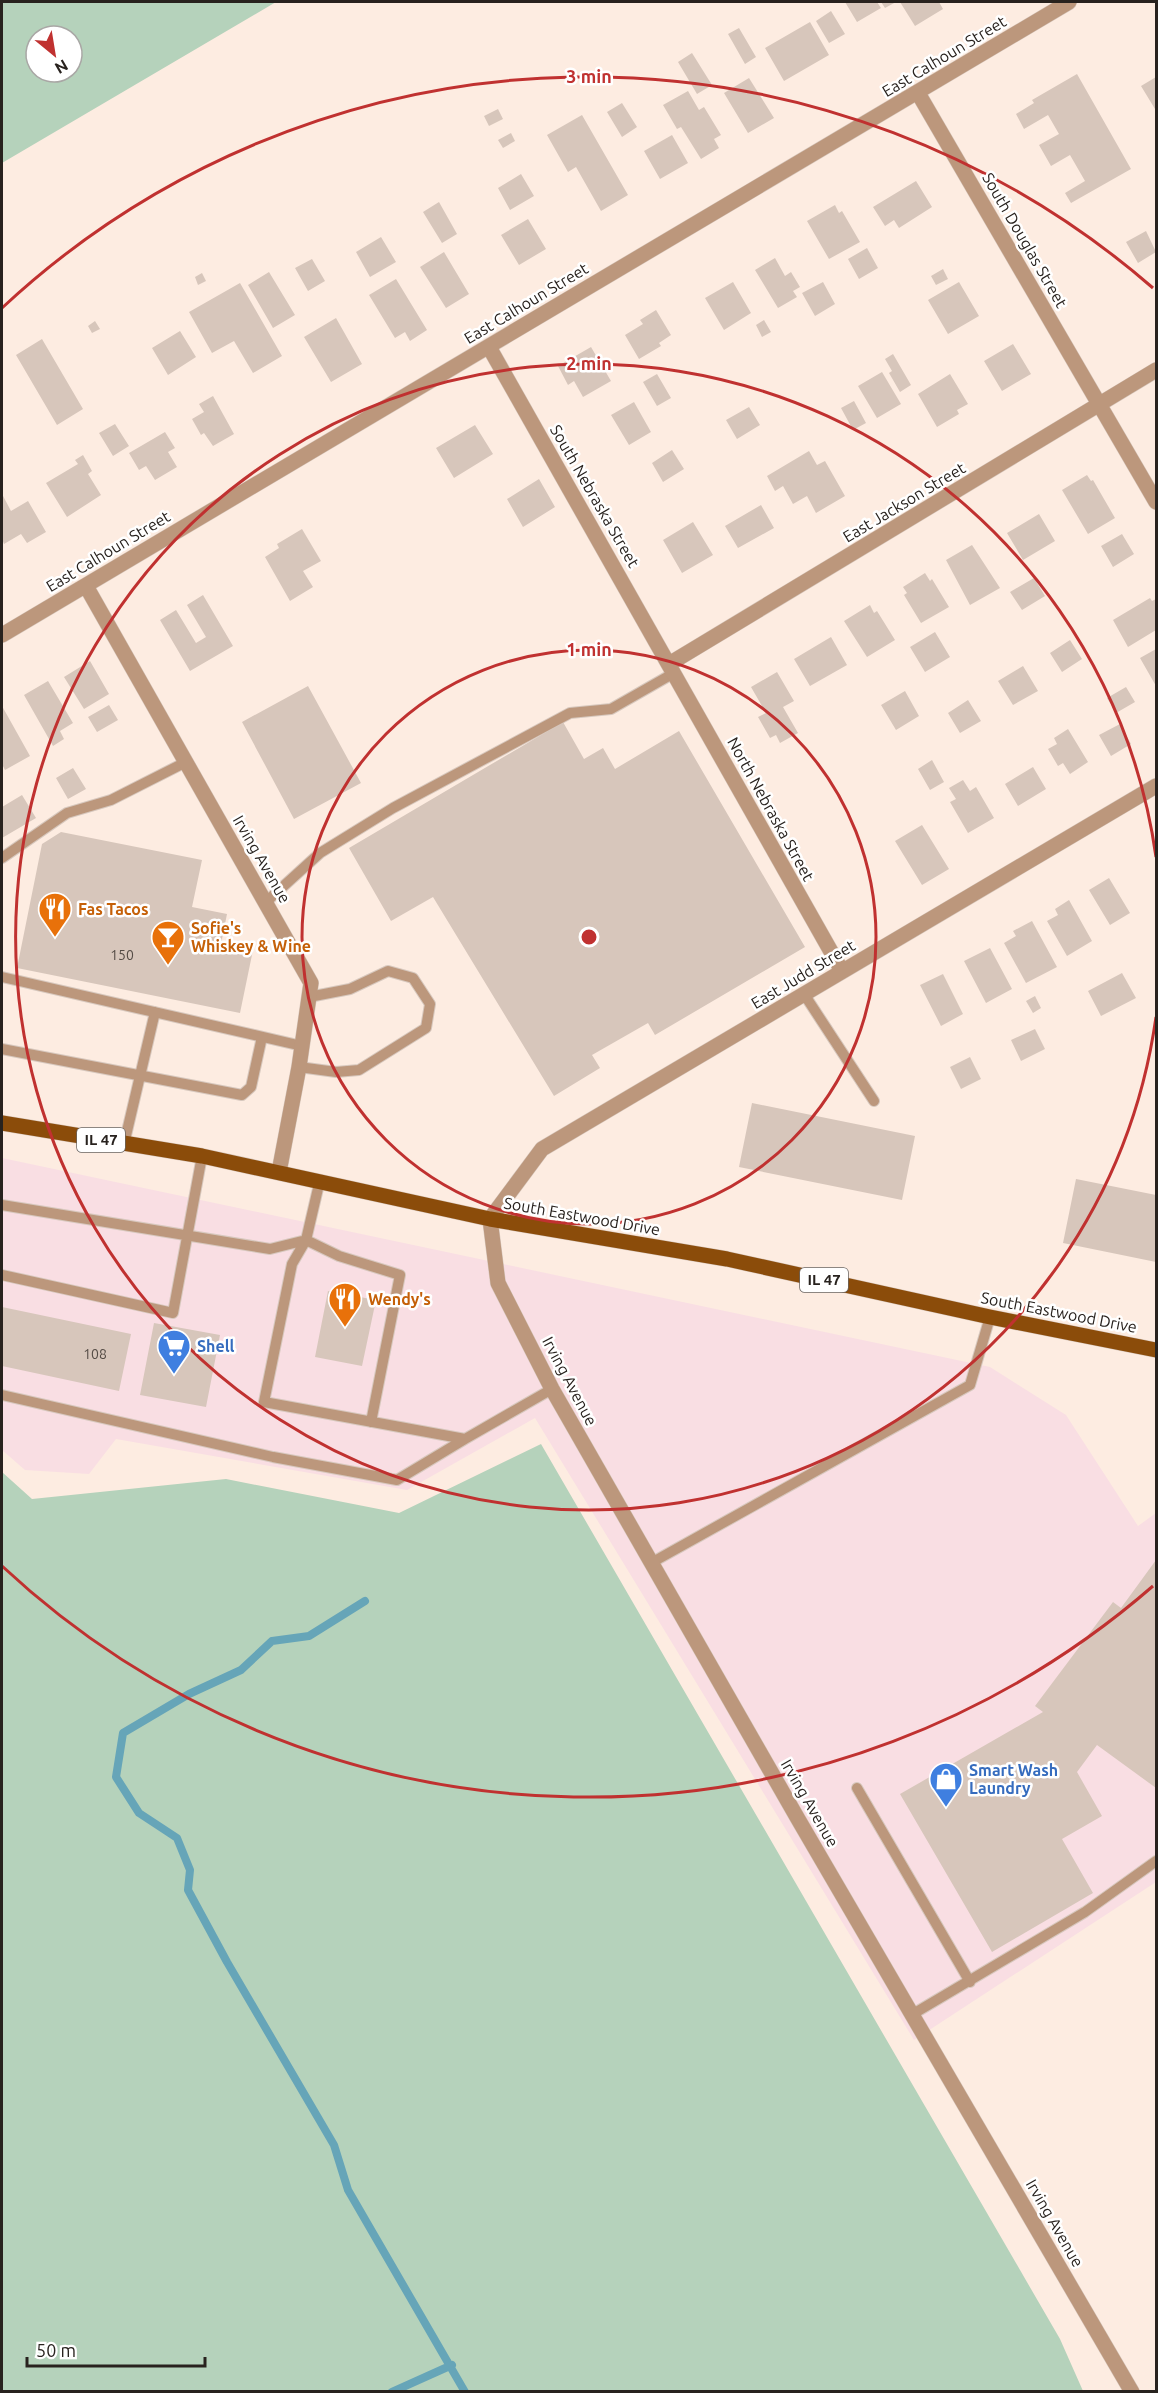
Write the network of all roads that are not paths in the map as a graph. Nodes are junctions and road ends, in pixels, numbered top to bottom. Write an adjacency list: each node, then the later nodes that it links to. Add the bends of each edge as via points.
1 (1069, 2): 2 (street, East Calhoun Street)
2 (918, 93): 3 (street, East Calhoun Street); 5 (street, South Douglas Street)
3 (489, 347): 7 (street, East Calhoun Street); 9 (street, South Nebraska Street)
4 (1156, 370): 5 (street, East Jackson Street)
5 (1100, 405): 6 (street, South Douglas Street); 9 (street, East Jackson Street)
6 (1156, 502)
7 (86, 586): 8 (street, East Calhoun Street); 10 (street, Irving Avenue)
8 (2, 635)
9 (672, 668): 13 (lane, via 611,709 570,712 393,808 320,853); 14 (street, North Nebraska Street)
10 (186, 762): 12 (lane, via 111,800 67,813); 13 (street, Irving Avenue)
11 (1156, 786): 14 (street, East Judd Street)
12 (2, 858)
13 (266, 902): 17 (street, Irving Avenue, via 311,983)
14 (842, 971): 16 (street, East Judd Street)
15 (2, 977): 18 (lane)
16 (804, 994): 24 (lane); 31 (street, East Judd Street, via 542,1149)
17 (309, 997): 20 (street, Irving Avenue); 22 (lane, via 350,989 388,971 413,978 430,1004 426,1028 359,1070 336,1072)
18 (155, 1012): 19 (lane); 23 (lane)
19 (262, 1037): 20 (lane); 23 (lane, via 251,1087 242,1095)
20 (302, 1046): 22 (street, Irving Avenue)
21 (2, 1049): 23 (lane)
22 (299, 1067): 28 (street, Irving Avenue)
23 (140, 1078): 26 (lane)
24 (874, 1101)
25 (2, 1123): 26 (main road, South Eastwood Drive / IL 47)
26 (124, 1144): 27 (main road, South Eastwood Drive / IL 47)
27 (202, 1156): 28 (main road, South Eastwood Drive / IL 47); 32 (lane)
28 (279, 1172): 29 (main road, South Eastwood Drive / IL 47)
29 (320, 1180): 31 (main road, South Eastwood Drive / IL 47); 33 (lane)
30 (2, 1204): 32 (lane)
31 (490, 1219): 35 (main road, South Eastwood Drive / IL 47, via 727,1259); 37 (street, Irving Avenue, via 498,1283)
32 (188, 1236): 33 (lane, via 270,1249); 34 (lane, via 173,1313)
33 (306, 1240): 39 (lane, via 339,1256 400,1275); 39 (lane, via 292,1264 264,1402)
34 (2, 1275)
35 (990, 1317): 36 (main road, South Eastwood Drive / IL 47); 41 (lane, via 970,1385)
36 (1156, 1350)
37 (552, 1389): 40 (lane); 41 (street, Irving Avenue)
38 (2, 1395): 40 (lane, via 273,1457 397,1480)
39 (371, 1422): 40 (lane)
40 (465, 1439)
41 (651, 1563): 45 (street, Irving Avenue)
42 (857, 1788): 44 (lane)
43 (1156, 1861): 44 (lane, via 1084,1912)
44 (970, 1982): 45 (lane)
45 (913, 2014): 46 (street, Irving Avenue)
46 (1132, 2391)

